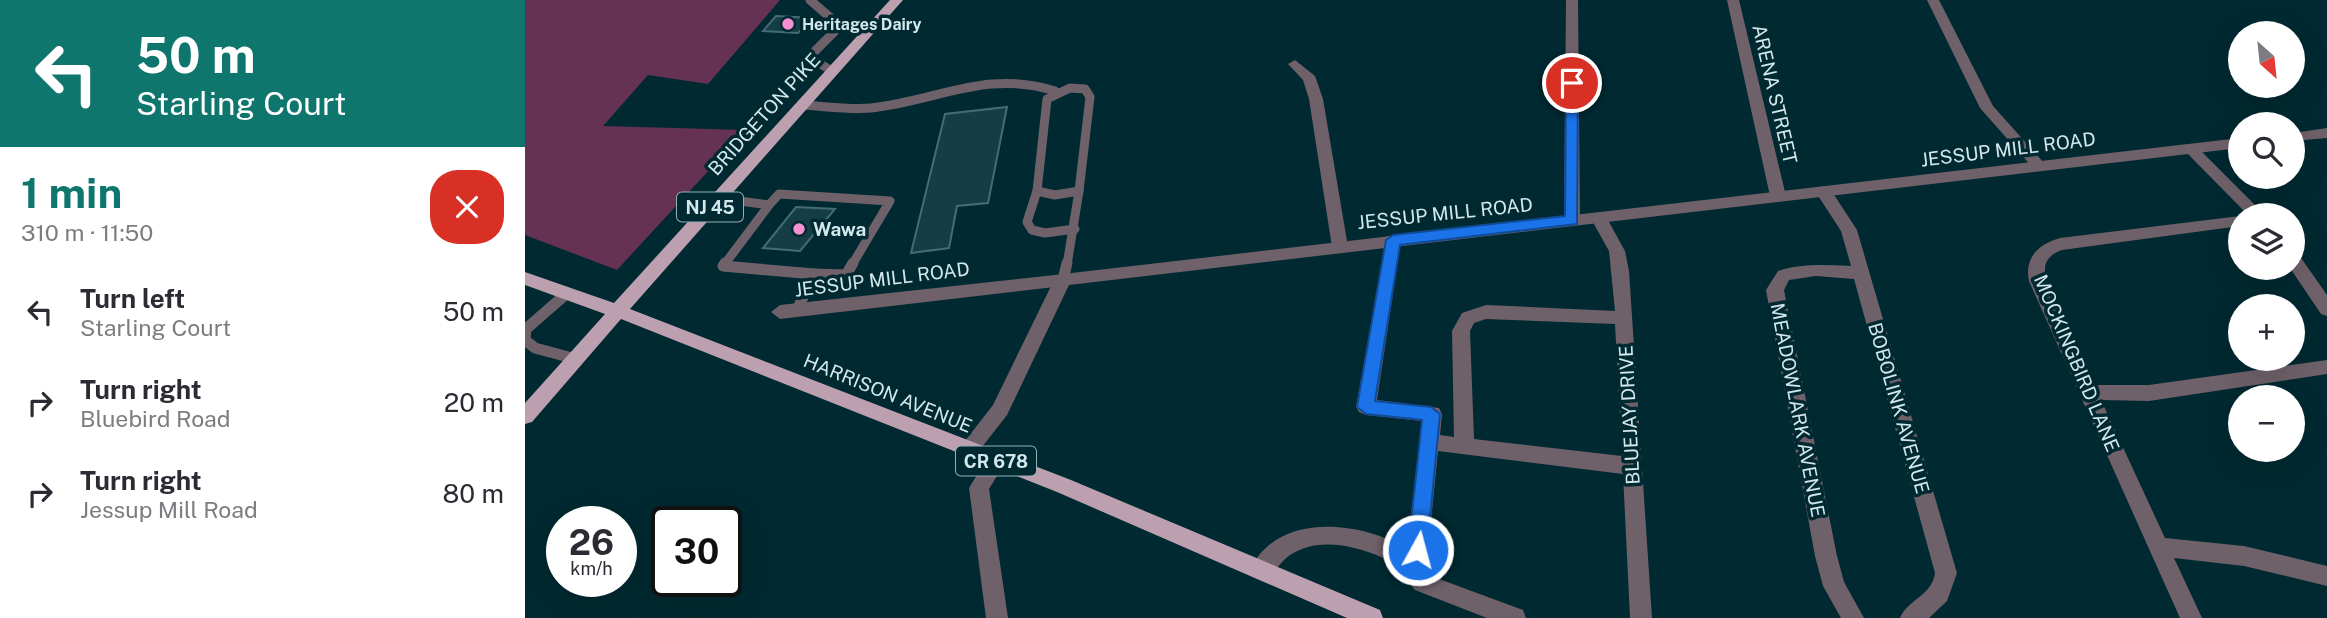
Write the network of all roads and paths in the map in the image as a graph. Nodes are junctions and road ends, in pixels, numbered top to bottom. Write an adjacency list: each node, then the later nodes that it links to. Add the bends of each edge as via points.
1 (810, 0): 6 (lane)
2 (1572, 0): 25 (street)
3 (1734, 0): 20 (street, ARENA STREET)
4 (1933, 0): 16 (street, via 1987,107)
5 (891, 2): 7 (main road, BRIDGETON PIKE / NJ 45)
6 (840, 26): 7 (lane); 9 (lane, via 809,57)
7 (872, 27): 9 (main road, BRIDGETON PIKE / NJ 45)
8 (1295, 64): 29 (street, via 1310,79 1316,99)
9 (832, 71): 11 (main road, BRIDGETON PIKE / NJ 45)
10 (1055, 92): 11 (lane, via 1034,81 977,84 871,108); 17 (lane, via 1047,99); 18 (lane, via 1078,87 1089,93)
11 (801, 105): 21 (main road, BRIDGETON PIKE / NJ 45)
12 (2327, 133): 13 (street)
13 (2305, 136)
14 (2228, 144): 15 (street, JESSUP MILL ROAD)
15 (2191, 149): 16 (street, JESSUP MILL ROAD); 22 (street)
16 (2039, 166): 19 (street, JESSUP MILL ROAD)
17 (1037, 191): 18 (lane, via 1055,195); 27 (lane, via 1027,222 1033,230)
18 (1079, 191): 27 (lane)
19 (1823, 191): 20 (street, JESSUP MILL ROAD); 30 (street, BOBOLINK AVENUE, via 1849,230)
20 (1779, 196): 24 (street, JESSUP MILL ROAD)
21 (717, 198): 23 (lane); 38 (main road, BRIDGETON PIKE / NJ 45)
22 (2245, 203)
23 (769, 205): 31 (lane, via 723,266); 31 (lane, via 779,194 890,201 846,275)
24 (1598, 217): 25 (street, JESSUP MILL ROAD); 39 (street, BLUEJAY DRIVE, via 1619,257)
25 (1572, 220): 28 (street, JESSUP MILL ROAD)
26 (2228, 222): 42 (street, MOCKINGBIRD LANE, via 2070,242 2044,251 2036,274)
27 (1075, 229): 34 (lane)
28 (1393, 240): 29 (street, JESSUP MILL ROAD); 43 (street, via 1366,407)
29 (1341, 247): 34 (street, JESSUP MILL ROAD)
30 (1860, 273): 59 (street, MEADOWLARK AVENUE, via 1797,271 1784,275 1775,290 1826,556 1834,586); 60 (street, BOBOLINK AVENUE, via 1946,573 1940,594)
31 (814, 274): 37 (lane)
32 (2305, 277): 36 (street)
33 (525, 278): 35 (main road, CR 678)
34 (1063, 280): 37 (street, JESSUP MILL ROAD); 48 (street, via 1000,410)
35 (566, 294): 38 (main road, CR 678); 40 (lane, via 526,329 525,340 535,348)
36 (2327, 309)
37 (788, 311)
38 (618, 312): 40 (main road, BRIDGETON PIKE / NJ 45); 48 (main road, HARRISON AVENUE / CR 678)
39 (1625, 318): 44 (street, via 1486,312 1468,318 1461,331); 50 (street, BLUEJAY DRIVE)
40 (576, 359): 45 (main road, BRIDGETON PIKE / NJ 45)
41 (2327, 367): 42 (street, via 2149,393)
42 (2088, 392): 51 (street, MOCKINGBIRD LANE)
43 (1431, 414): 44 (street); 46 (street)
44 (1463, 414): 47 (street)
45 (525, 415)
46 (1429, 442): 47 (street); 53 (street)
47 (1464, 445): 50 (street)
48 (968, 450): 49 (main road, HARRISON AVENUE / CR 678)
49 (996, 461): 52 (main road, HARRISON AVENUE / CR 678); 56 (street, via 979,488)
50 (1632, 466): 58 (street, BLUEJAY DRIVE)
51 (2159, 547): 54 (street, via 2250,555); 61 (street, MOCKINGBIRD LANE)
52 (1261, 570): 53 (street, via 1282,548 1322,536 1376,542 1399,555 1405,572); 57 (main road, HARRISON AVENUE / CR 678)
53 (1415, 574): 55 (street, via 1439,591)
54 (2327, 576)
55 (1511, 617)
56 (997, 618)
57 (1372, 618)
58 (1641, 618)
59 (1853, 618)
60 (1911, 618)
61 (2191, 618)

